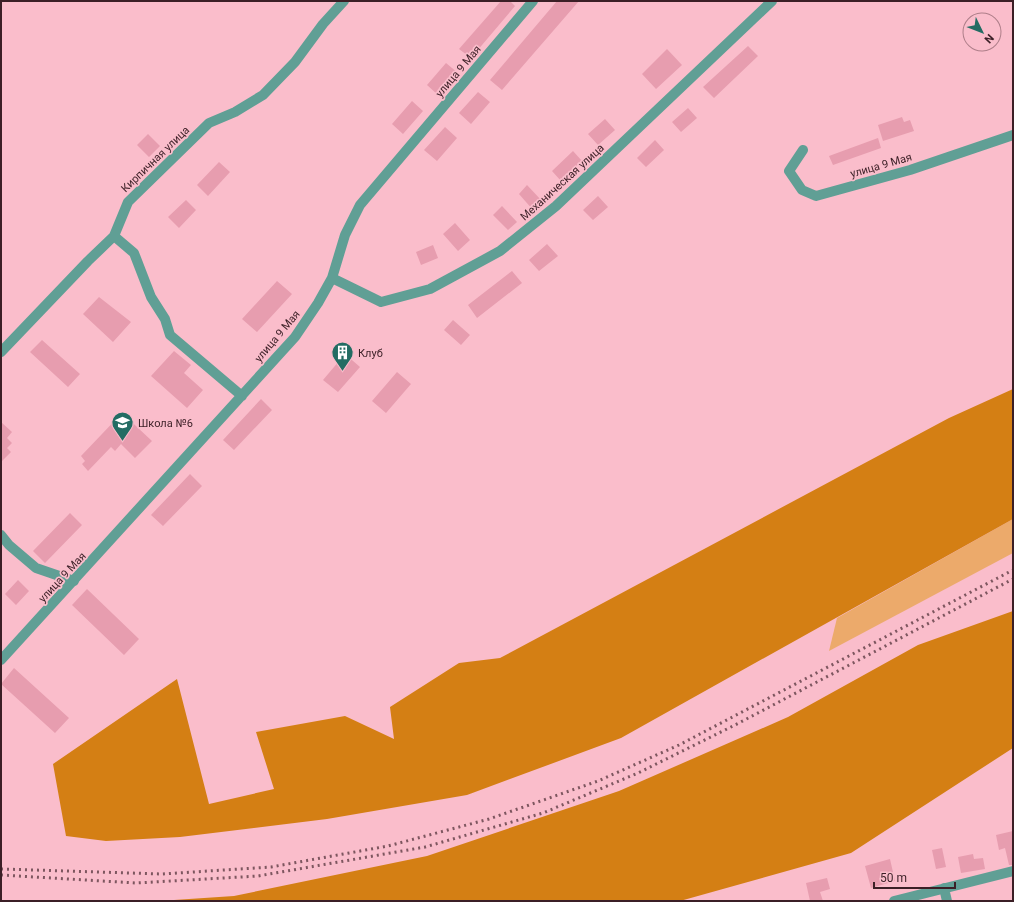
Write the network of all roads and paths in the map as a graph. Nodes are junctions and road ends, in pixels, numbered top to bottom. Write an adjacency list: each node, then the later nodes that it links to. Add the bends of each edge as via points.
1 (344, 1): 6 (street, Кирпичная улица, via 295,62 263,95 235,112 209,123 128,202)
2 (533, 1): 7 (street, улица 9 Мая, via 360,205 345,235)
3 (772, 1): 7 (street, Механическая улица, via 556,206 500,251 430,289 381,302)
4 (1013, 135): 5 (street, улица 9 Мая, via 910,170 816,196 802,190 789,171)
5 (803, 150)
6 (114, 236): 8 (street, Кирпичная улица); 9 (street, via 134,253 151,297 166,318 170,335)
7 (332, 278): 9 (street, улица 9 Мая, via 295,337)
8 (1, 352)
9 (242, 396): 11 (street, улица 9 Мая)
10 (1, 535): 11 (street, via 36,568)
11 (74, 581): 12 (street, улица 9 Мая)
12 (1, 660)
13 (1013, 871): 14 (street)
14 (944, 888): 15 (street); 16 (street)
15 (894, 901)
16 (947, 901)

